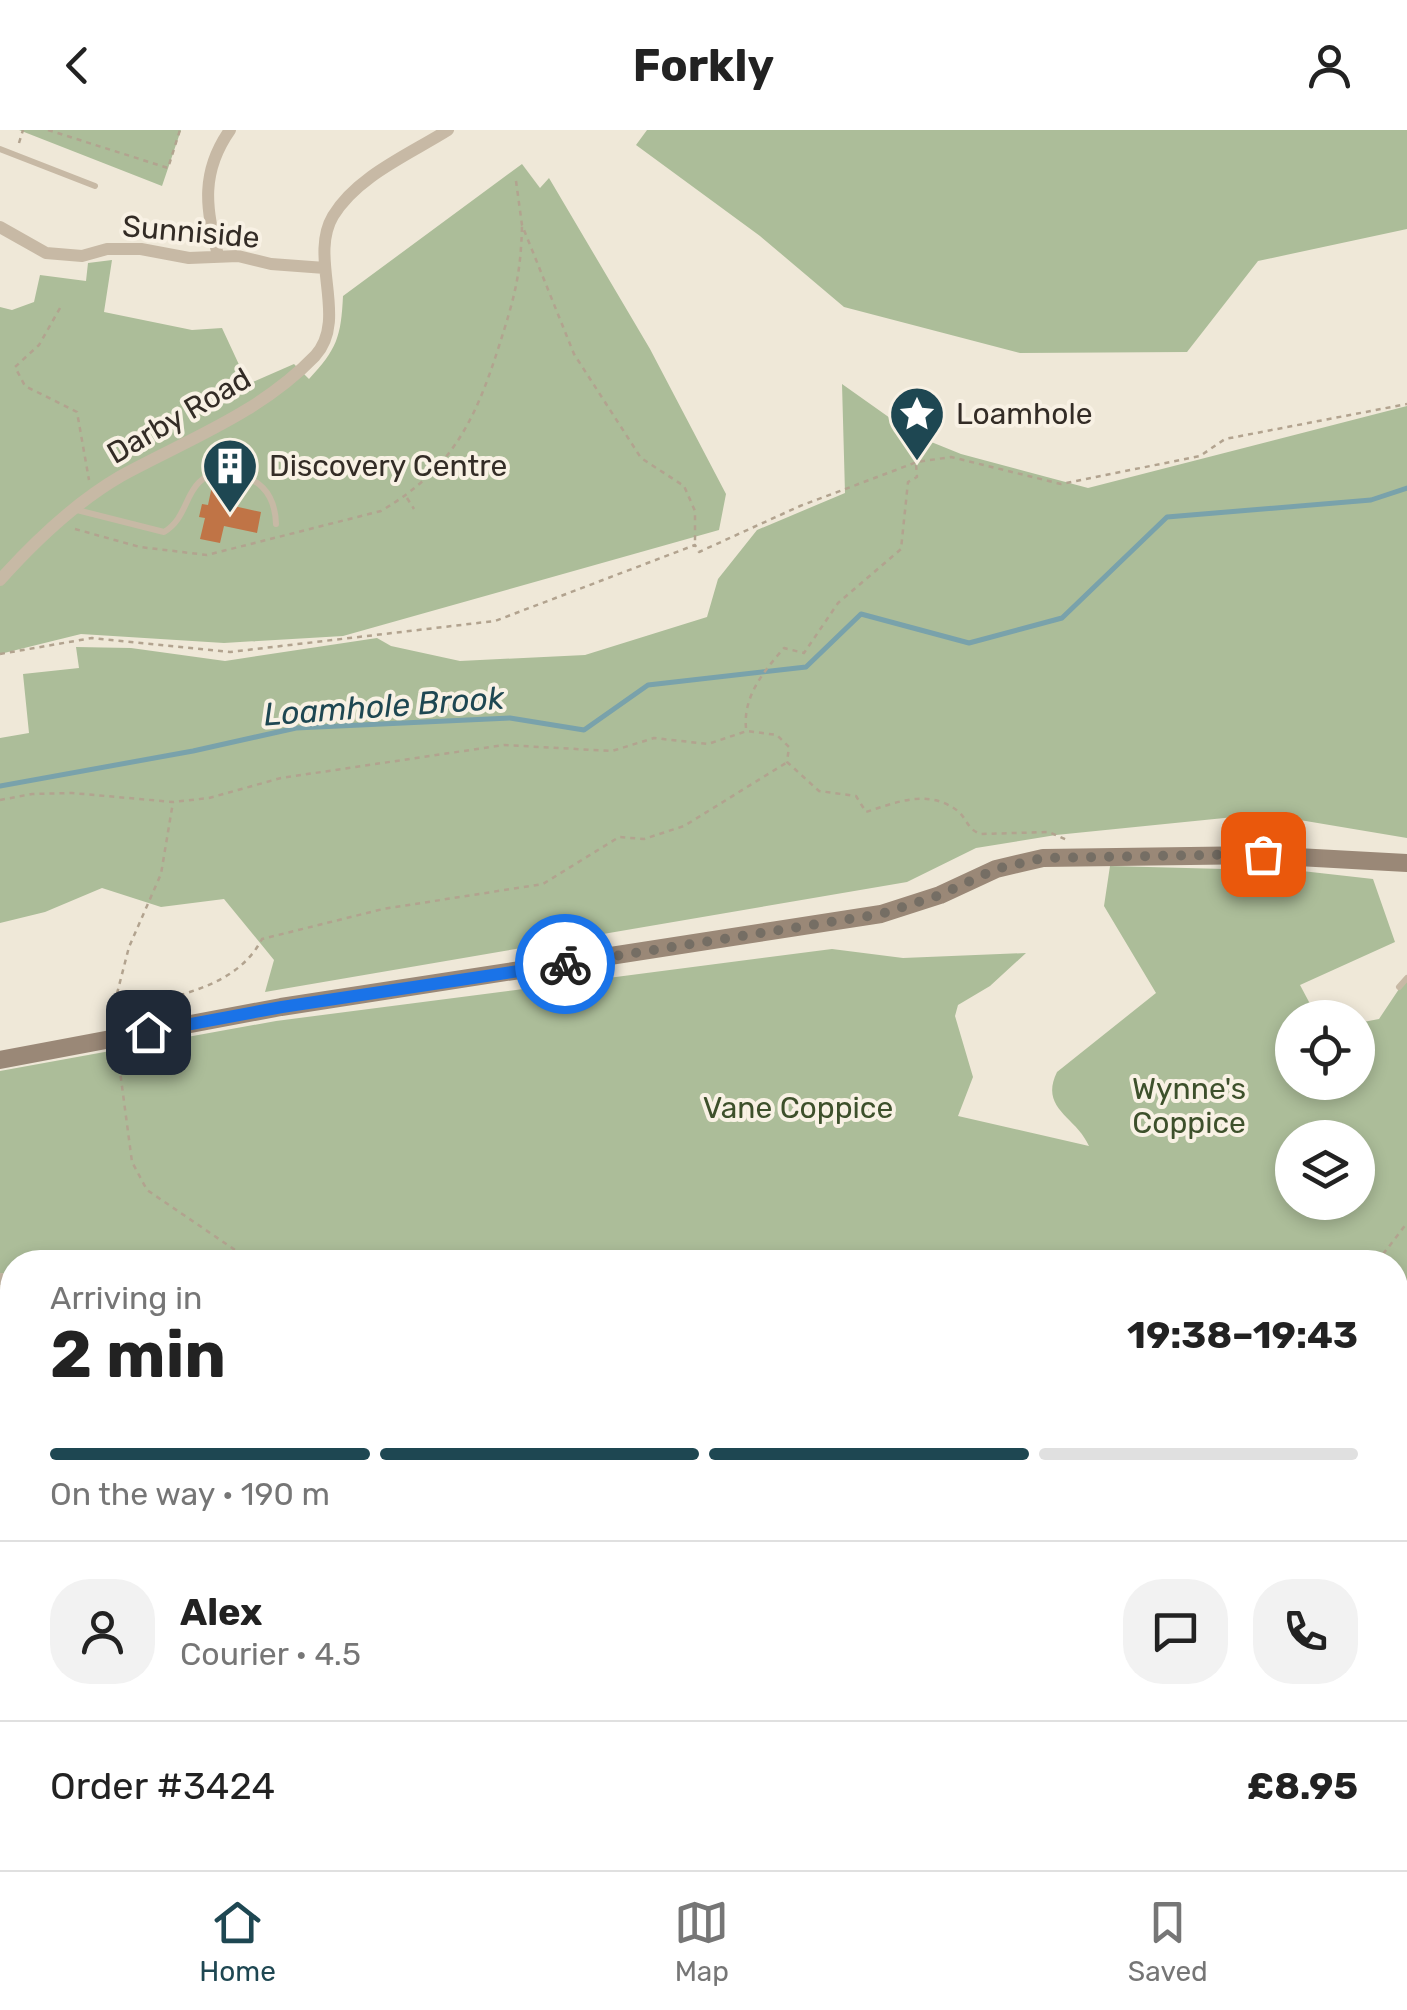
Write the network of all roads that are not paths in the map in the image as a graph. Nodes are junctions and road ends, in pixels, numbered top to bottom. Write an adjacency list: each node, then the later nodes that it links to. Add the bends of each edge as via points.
1 (230, 130): 6 (street, via 208,172 206,192)
2 (448, 130): 7 (street, Darby Road, via 363,183 333,216)
3 (0, 149): 4 (lane)
4 (95, 186)
5 (0, 226): 6 (street, Sunniside, via 46,252)
6 (218, 255): 7 (street, Sunniside)
7 (325, 268): 8 (street, Darby Road, via 328,334 315,356 262,401 120,477)
8 (76, 509): 9 (lane, via 164,532 198,482 227,470 268,491); 10 (street, Darby Road)
9 (276, 524)
10 (0, 580)
11 (1407, 862): 14 (street, via 1263,854 1043,858 881,914 282,1007)
12 (1407, 978): 13 (lane)
13 (1398, 987)
14 (0, 1060)

